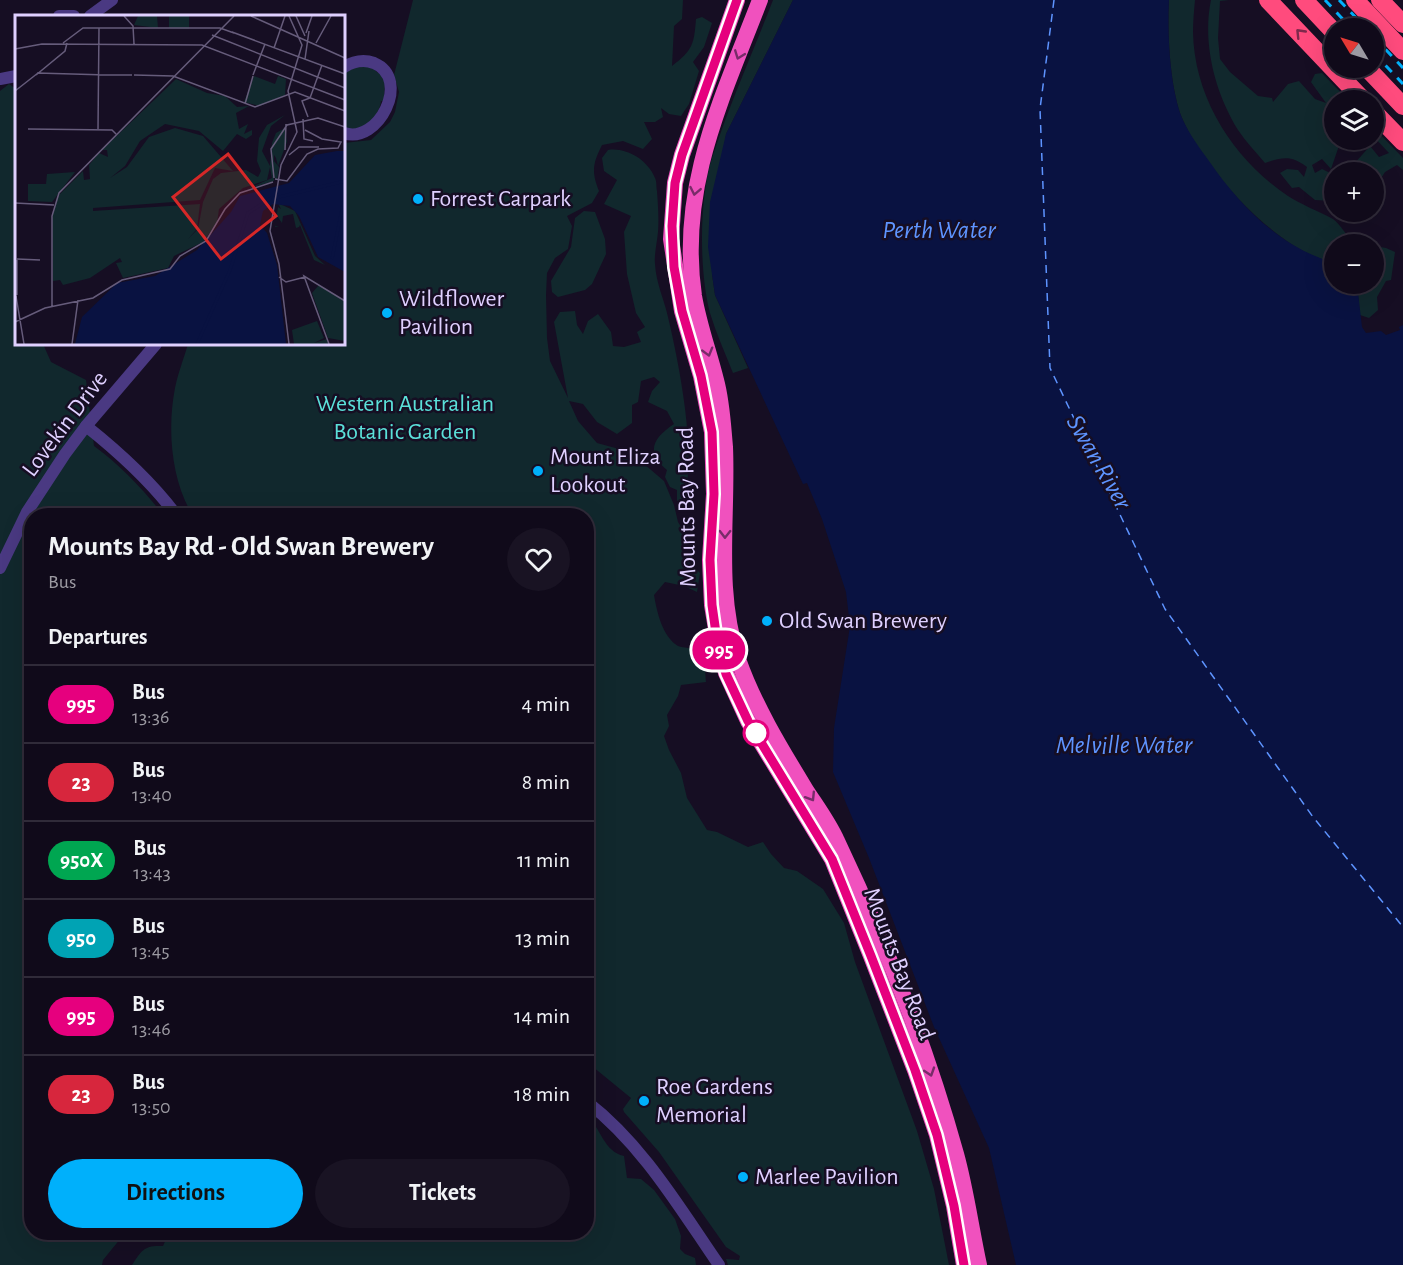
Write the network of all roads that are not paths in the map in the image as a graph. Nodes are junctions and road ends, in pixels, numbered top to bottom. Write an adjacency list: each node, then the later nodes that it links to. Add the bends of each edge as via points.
1 (112, 0): 8 (street)
2 (737, 0): 29 (highway, Mounts Bay Road, via 682,155 675,183 672,230 682,311 712,432 710,560 718,647 748,721 832,859 871,956 937,1135)
3 (760, 0): 30 (highway, Mounts Bay Road, one-way to 30, via 709,134 694,192 691,228 694,294 723,423 728,622 752,692 835,836 884,942 954,1149)
4 (1268, 0): 16 (highway, one-way to 4)
5 (1304, 0): 9 (highway)
6 (1355, 0): 11 (highway)
7 (1380, 0): 10 (highway)
8 (91, 15)
9 (1324, 21)
10 (1403, 24)
11 (1403, 51)
12 (345, 66): 19 (street, via 367,60 381,66 392,87 377,122 359,134)
13 (15, 76): 15 (street)
14 (1376, 78): 17 (highway)
15 (0, 79)
16 (1354, 90)
17 (1403, 106)
18 (1384, 122): 20 (highway)
19 (345, 133)
20 (1403, 142)
21 (155, 345): 22 (street, Lovekin Drive)
22 (86, 426): 23 (street, Lovekin Drive); 24 (street, via 147,479)
23 (30, 508)
24 (171, 508)
25 (24, 518): 26 (street, Lovekin Drive)
26 (0, 568)
27 (594, 1108): 28 (street, via 643,1157)
28 (719, 1265)
29 (964, 1265)
30 (979, 1265)

